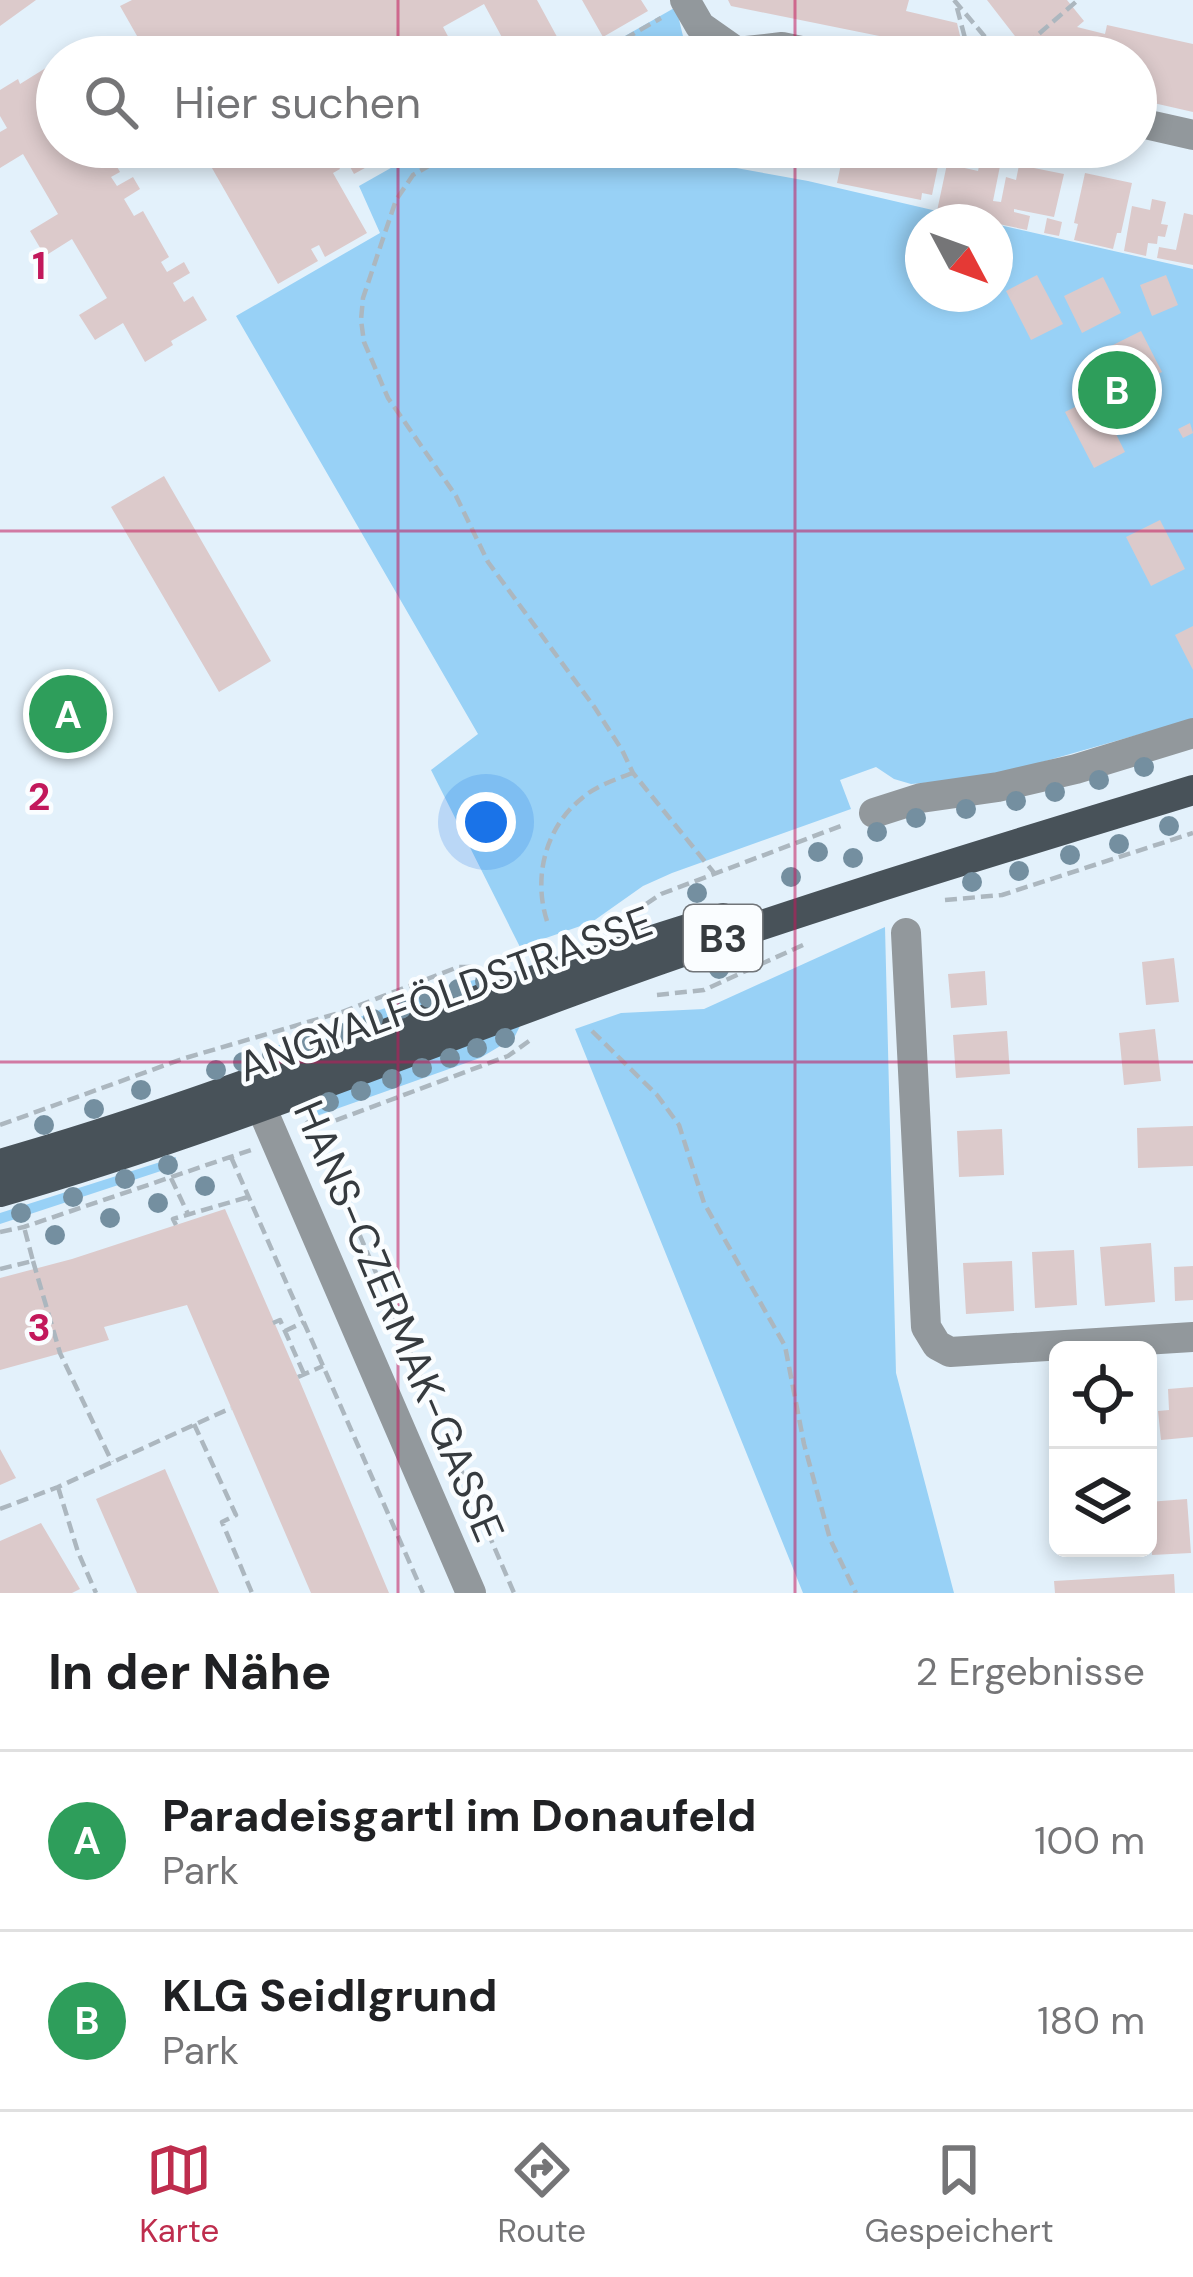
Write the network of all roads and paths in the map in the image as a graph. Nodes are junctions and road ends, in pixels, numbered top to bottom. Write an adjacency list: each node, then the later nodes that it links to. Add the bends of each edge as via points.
1 (1078, 0): 8 (path)
2 (955, 1): 6 (path); 7 (path)
3 (685, 2): 4 (path); 5 (street)
4 (628, 36)
5 (714, 36)
6 (964, 36)
7 (984, 36)
8 (1036, 36)
9 (1157, 126): 10 (street)
10 (1193, 134)
11 (425, 168): 14 (path, via 396,200 362,298 364,342 388,398 456,496 488,562 595,707)
12 (1193, 733): 16 (street, via 1076,769)
13 (1193, 772): 28 (main road, ANGYALFÖLDSTRASSE / B3, via 615,950)
14 (633, 773): 18 (path); 20 (path, via 579,800 548,845 540,900)
15 (1193, 790): 28 (main road, ANGYALFÖLDSTRASSE / B3)
16 (874, 813): 18 (path)
17 (1193, 833): 19 (path, via 1001,895)
18 (715, 874): 21 (path, via 661,894)
19 (942, 900)
20 (547, 920)
21 (623, 922)
22 (906, 933): 46 (street, via 926,1327 937,1345 950,1352)
23 (806, 944): 25 (path, via 704,990)
24 (478, 967): 29 (path)
25 (640, 997)
26 (592, 1031): 58 (path, via 679,1125 704,1203 785,1346 830,1539)
27 (539, 1034): 30 (path, via 508,1055)
28 (255, 1094): 31 (street, HANS-CZERMAK-GASSE); 33 (main road, ANGYALFÖLDSTRASSE / B3, via 195,1103); 35 (main road, ANGYALFÖLDSTRASSE / B3, via 205,1127)
29 (0, 1125)
30 (314, 1129): 31 (path); 57 (path)
31 (274, 1141): 32 (path); 56 (street, HANS-CZERMAK-GASSE)
32 (231, 1157): 34 (path); 36 (path)
33 (0, 1164)
34 (171, 1178): 37 (path); 39 (path)
35 (0, 1192)
36 (249, 1196): 37 (path); 43 (path)
37 (188, 1214): 38 (path, via 173,1219)
38 (176, 1225)
39 (24, 1227): 40 (path); 41 (path)
40 (0, 1232)
41 (33, 1261): 42 (path); 50 (path, via 60,1353)
42 (0, 1269)
43 (304, 1322): 45 (path); 47 (path)
44 (273, 1323): 45 (path, via 280,1320)
45 (284, 1331): 47 (path, via 301,1376)
46 (1193, 1337)
47 (323, 1366): 55 (path)
48 (231, 1408): 49 (path)
49 (194, 1424): 50 (path); 54 (path, via 236,1515 222,1522)
50 (112, 1462): 51 (path)
51 (58, 1487): 52 (path); 53 (path)
52 (0, 1509)
53 (96, 1593)
54 (252, 1593)
55 (422, 1593)
56 (471, 1593)
57 (514, 1593)
58 (856, 1593)

